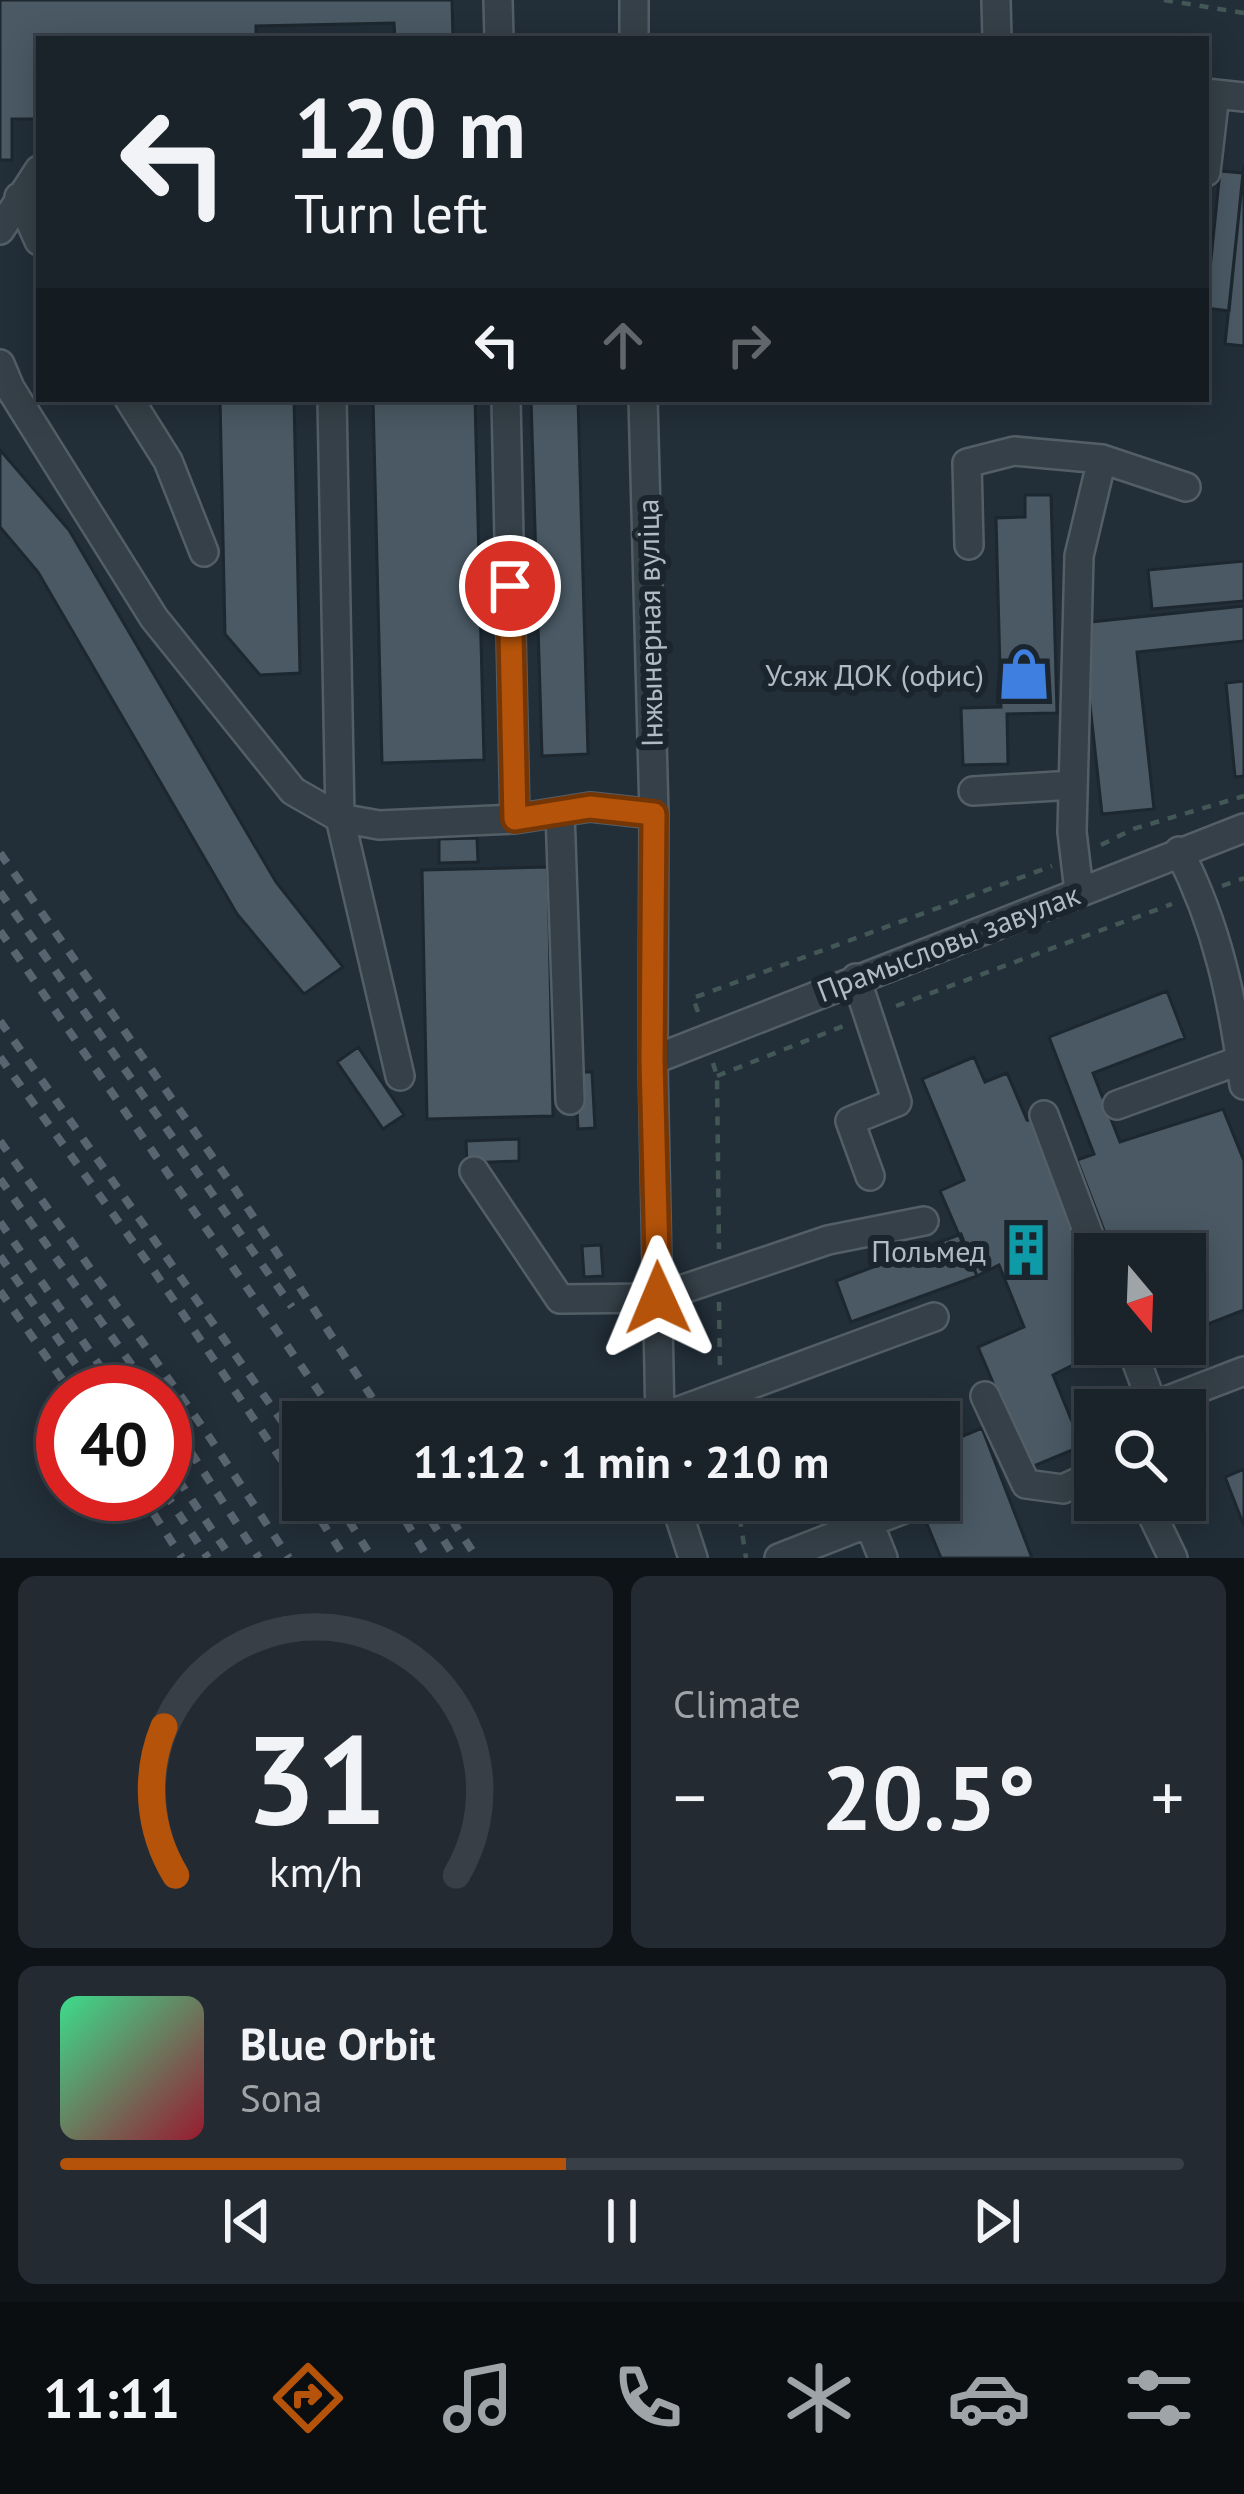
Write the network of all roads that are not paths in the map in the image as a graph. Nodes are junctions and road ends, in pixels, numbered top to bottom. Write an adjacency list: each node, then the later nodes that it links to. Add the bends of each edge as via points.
1 (499, 0): 4 (street)
2 (634, 0): 5 (street)
3 (996, 0): 6 (street)
4 (499, 36)
5 (634, 36)
6 (997, 36)
7 (1210, 94): 8 (street)
8 (1244, 97)
9 (36, 174): 10 (street)
10 (19, 197): 11 (street); 12 (street)
11 (0, 230)
12 (36, 234)
13 (0, 364): 26 (street, via 154,618 292,791)
14 (132, 402): 21 (street, via 168,461)
15 (332, 402): 26 (street)
16 (506, 402): 27 (street)
17 (643, 402): 25 (street, Інжынерная вуліца)
18 (1102, 459): 19 (street); 20 (street, via 1014,451 967,463); 22 (street, via 1078,556)
19 (1186, 487)
20 (969, 545)
21 (205, 552)
22 (1073, 785): 23 (street); 30 (street)
23 (973, 791)
24 (560, 812): 25 (street); 27 (street); 37 (street)
25 (654, 814): 34 (street, Інжынерная вуліца)
26 (340, 818): 27 (street, via 379,825); 36 (street)
27 (515, 819)
28 (1244, 828): 29 (street, Прамысловы завулак)
29 (1179, 851): 30 (street, Прамысловы завулак); 31 (street)
30 (1079, 891): 33 (street, Прамысловы завулак)
31 (1215, 939): 32 (street); 35 (street)
32 (1244, 958)
33 (856, 979): 34 (street, Прамысловы завулак); 41 (street, via 897,1102 850,1121)
34 (652, 1060): 44 (street, Інжынерная вуліца)
35 (1242, 1073): 38 (street)
36 (400, 1076)
37 (570, 1100)
38 (1117, 1105)
39 (1044, 1114): 43 (street)
40 (474, 1171): 44 (street, via 560,1299)
41 (870, 1176)
42 (924, 1221): 44 (street, via 828,1240)
43 (1088, 1233)
44 (658, 1298): 49 (street, Інжынерная вуліца)
45 (934, 1317): 50 (street)
46 (1244, 1371): 47 (street)
47 (1199, 1389)
48 (985, 1396): 51 (street, via 1026,1484)
49 (660, 1401)
50 (711, 1401)
51 (1074, 1484)
52 (681, 1521): 56 (street)
53 (874, 1521): 55 (street)
54 (1155, 1521): 59 (street)
55 (869, 1523): 57 (street); 58 (street)
56 (692, 1558)
57 (779, 1558)
58 (883, 1558)
59 (1173, 1558)

